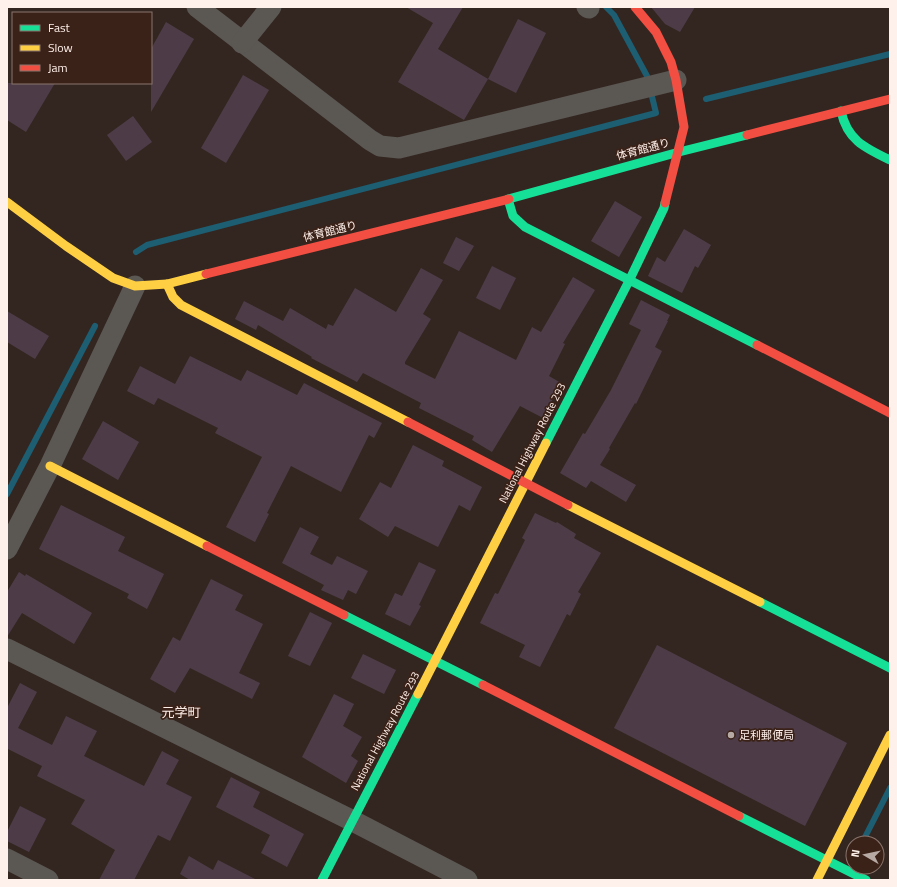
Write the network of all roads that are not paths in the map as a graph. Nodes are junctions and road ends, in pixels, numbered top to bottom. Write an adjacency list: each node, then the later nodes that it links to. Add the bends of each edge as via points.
1 (197, 7): 4 (street)
2 (271, 7): 4 (street)
3 (636, 7): 5 (main road, National Highway Route 293, via 656,32 671,62)
4 (242, 43): 5 (street, via 370,140 380,146 399,148)
5 (676, 80): 8 (main road, National Highway Route 293, via 684,127)
6 (890, 99): 7 (main road, 体育館通り)
7 (841, 111): 8 (main road, 体育館通り); 9 (main road, via 845,127 852,138)
8 (679, 152): 10 (main road, 体育館通り); 12 (main road, National Highway Route 293, via 664,208)
9 (890, 160)
10 (508, 199): 12 (main road, via 514,216 525,227); 13 (main road, 体育館通り)
11 (7, 202): 14 (main road, 体育館通り, via 88,262 114,278)
12 (629, 281): 15 (main road); 17 (main road, National Highway Route 293)
13 (167, 284): 14 (main road, 体育館通り); 17 (main road, via 173,297 181,305)
14 (135, 286): 16 (street)
15 (890, 413)
16 (50, 466): 18 (street); 20 (main road)
17 (525, 483): 20 (main road, National Highway Route 293); 21 (main road)
18 (7, 549)
19 (7, 649): 23 (street)
20 (435, 661): 23 (main road, National Highway Route 293); 25 (main road)
21 (890, 668)
22 (890, 735): 25 (main road)
23 (351, 820): 27 (main road, National Highway Route 293); 28 (street)
24 (7, 859): 26 (street)
25 (828, 861): 29 (main road); 30 (main road)
26 (48, 880)
27 (322, 880)
28 (467, 880)
29 (817, 880)
30 (866, 880)

